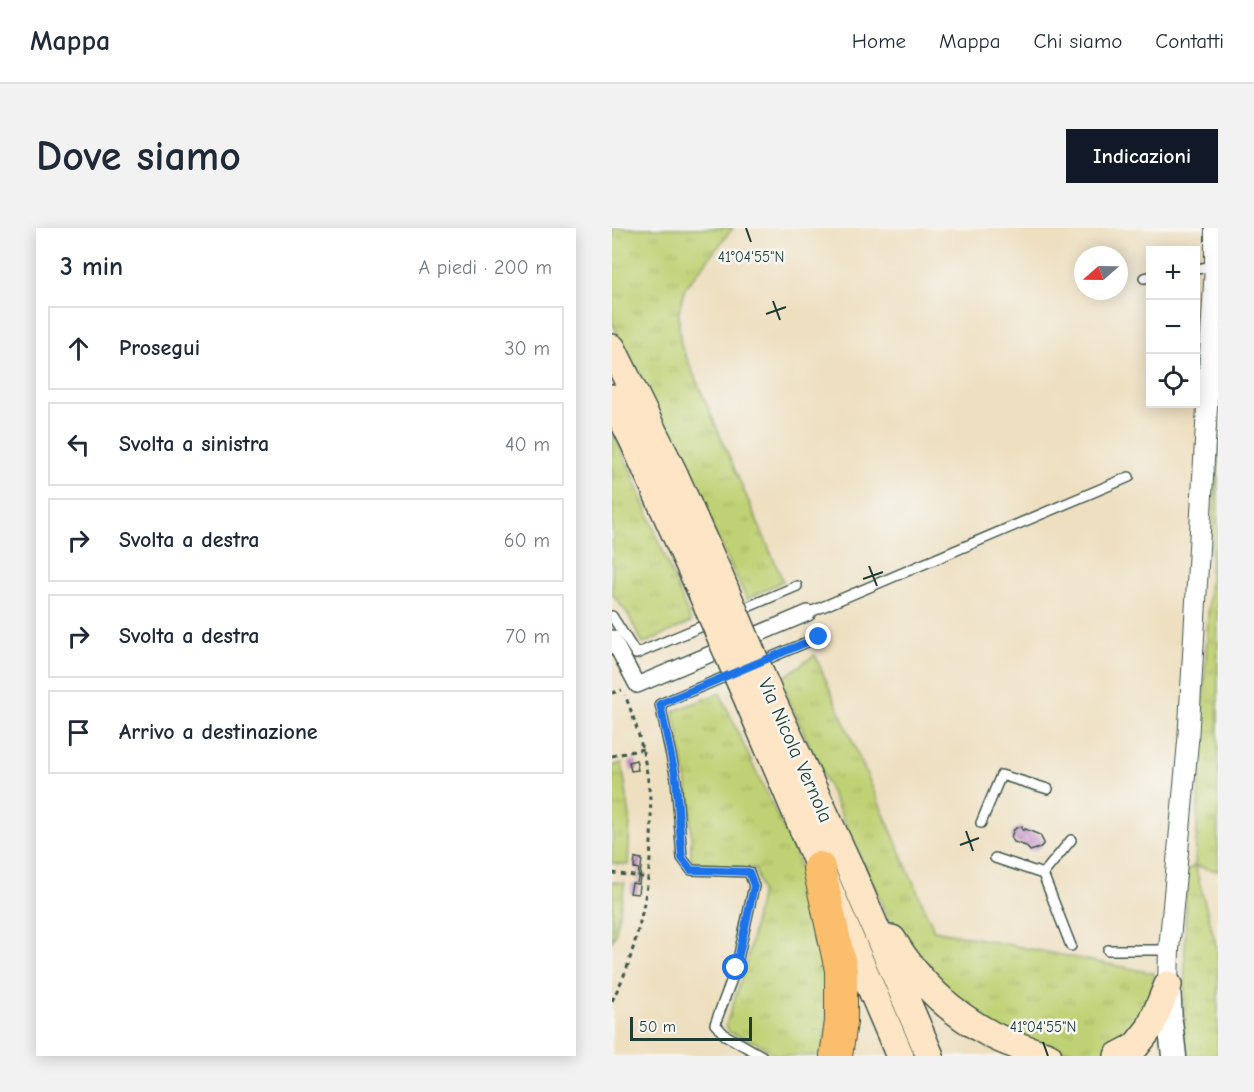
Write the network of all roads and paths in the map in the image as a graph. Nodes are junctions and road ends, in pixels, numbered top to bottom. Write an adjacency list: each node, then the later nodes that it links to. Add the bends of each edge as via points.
1 (1215, 228): 2 (street)
2 (1205, 268): 25 (street, via 1188,742)
3 (612, 348): 6 (main road, Via Nicola Vernola, via 674,474)
4 (612, 398): 6 (main road, Via Nicola Vernola)
5 (1129, 477): 8 (lane)
6 (707, 578): 19 (main road, Via Nicola Vernola, bridge)
7 (797, 586): 9 (lane, via 636,654)
8 (808, 613): 11 (street, via 637,684)
9 (612, 616)
10 (819, 637): 28 (lane, via 660,704 676,779 682,858 691,870 749,872 754,886 736,968 715,1024 725,1035)
11 (612, 638)
12 (612, 693): 13 (path, via 623,689)
13 (643, 749): 14 (path); 22 (path, via 650,783)
14 (612, 756)
15 (1048, 789): 16 (lane, via 1001,775)
16 (981, 823)
17 (1071, 840): 21 (lane)
18 (995, 858): 21 (lane)
19 (834, 867): 29 (highway, via 841,970 841,1022); 30 (main road, Via Nicola Vernola); 31 (main road, Via Nicola Vernola); 32 (main road, via 943,1002 992,1035)
20 (612, 873): 22 (path)
21 (1043, 874): 23 (lane)
22 (649, 878): 27 (path, via 631,957)
23 (1071, 946)
24 (1108, 950): 25 (lane)
25 (1169, 950): 26 (street)
26 (1168, 985): 33 (main road, via 1150,1028 1135,1047); 34 (street)
27 (612, 1001)
28 (762, 1056)
29 (836, 1056)
30 (900, 1056)
31 (930, 1056)
32 (1048, 1056)
33 (1118, 1056)
34 (1174, 1056)

